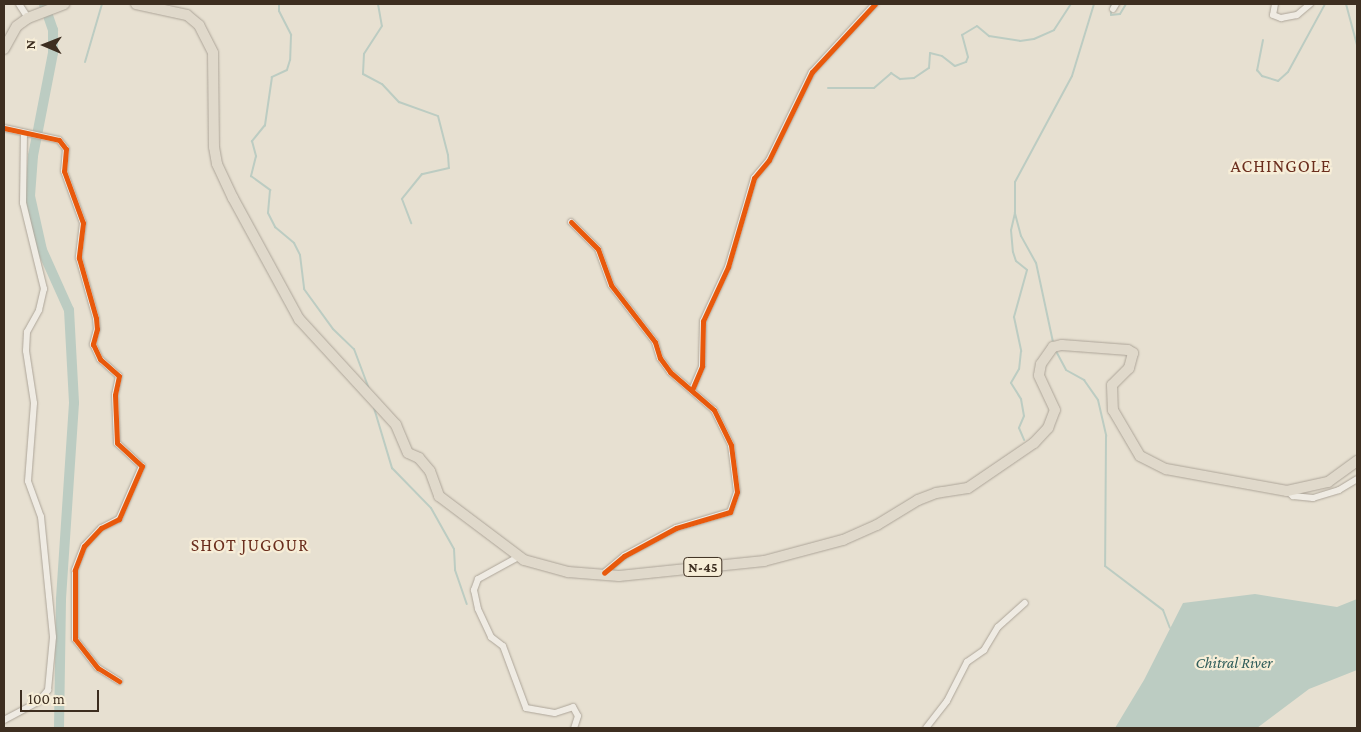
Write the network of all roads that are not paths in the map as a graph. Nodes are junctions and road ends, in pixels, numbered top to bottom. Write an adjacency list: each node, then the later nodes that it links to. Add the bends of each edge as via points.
1 (20, 4): 7 (street)
2 (136, 4): 16 (highway, N-45, via 187,15 199,25 213,53 217,164 232,198 299,319 396,426 408,453 430,471 439,496)
3 (876, 4): 12 (street, via 812,72 769,160 754,178 728,267 702,321 702,366)
4 (1275, 4): 5 (street, via 1273,15 1281,18 1297,15)
5 (1310, 4)
6 (61, 5): 7 (highway)
7 (33, 16): 8 (highway, via 17,26)
8 (4, 49)
9 (4, 128): 10 (street)
10 (28, 133): 19 (street, via 59,140 66,149 64,171 83,223 79,258 96,318 93,344 100,359 119,376 115,395 117,443 142,466 119,519 101,528 84,546 75,570 75,639 98,668); 20 (street, via 23,203 44,289 39,310 27,332 26,351 34,404 28,481 41,517 53,637 48,690 38,702)
11 (570, 222): 12 (street, via 598,249 611,285 655,342 660,358)
12 (692, 390): 17 (street, via 714,410 727,433 737,492 733,508 722,516 676,528 624,556)
13 (1357, 461): 15 (highway, N-45, via 1328,482)
14 (1357, 479): 15 (street, via 1339,490 1313,498 1293,496)
15 (1287, 491): 17 (highway, N-45, via 1192,475 1153,464 1131,443 1111,397 1112,384 1130,368 1133,353 1062,344 1053,347 1040,370 1044,389 1055,410 1048,428 1005,464 968,488 936,493 877,526 843,540 778,558 657,574 620,576)
16 (520, 556): 17 (highway, N-45, via 568,572); 21 (street, via 478,579 474,590 478,609 492,637 503,646 526,708 555,713 573,707 578,716)
17 (604, 573)
18 (1025, 603): 22 (street, via 998,627 984,650 968,662 947,701)
19 (119, 681)
20 (4, 720)
21 (574, 728)
22 (926, 728)

